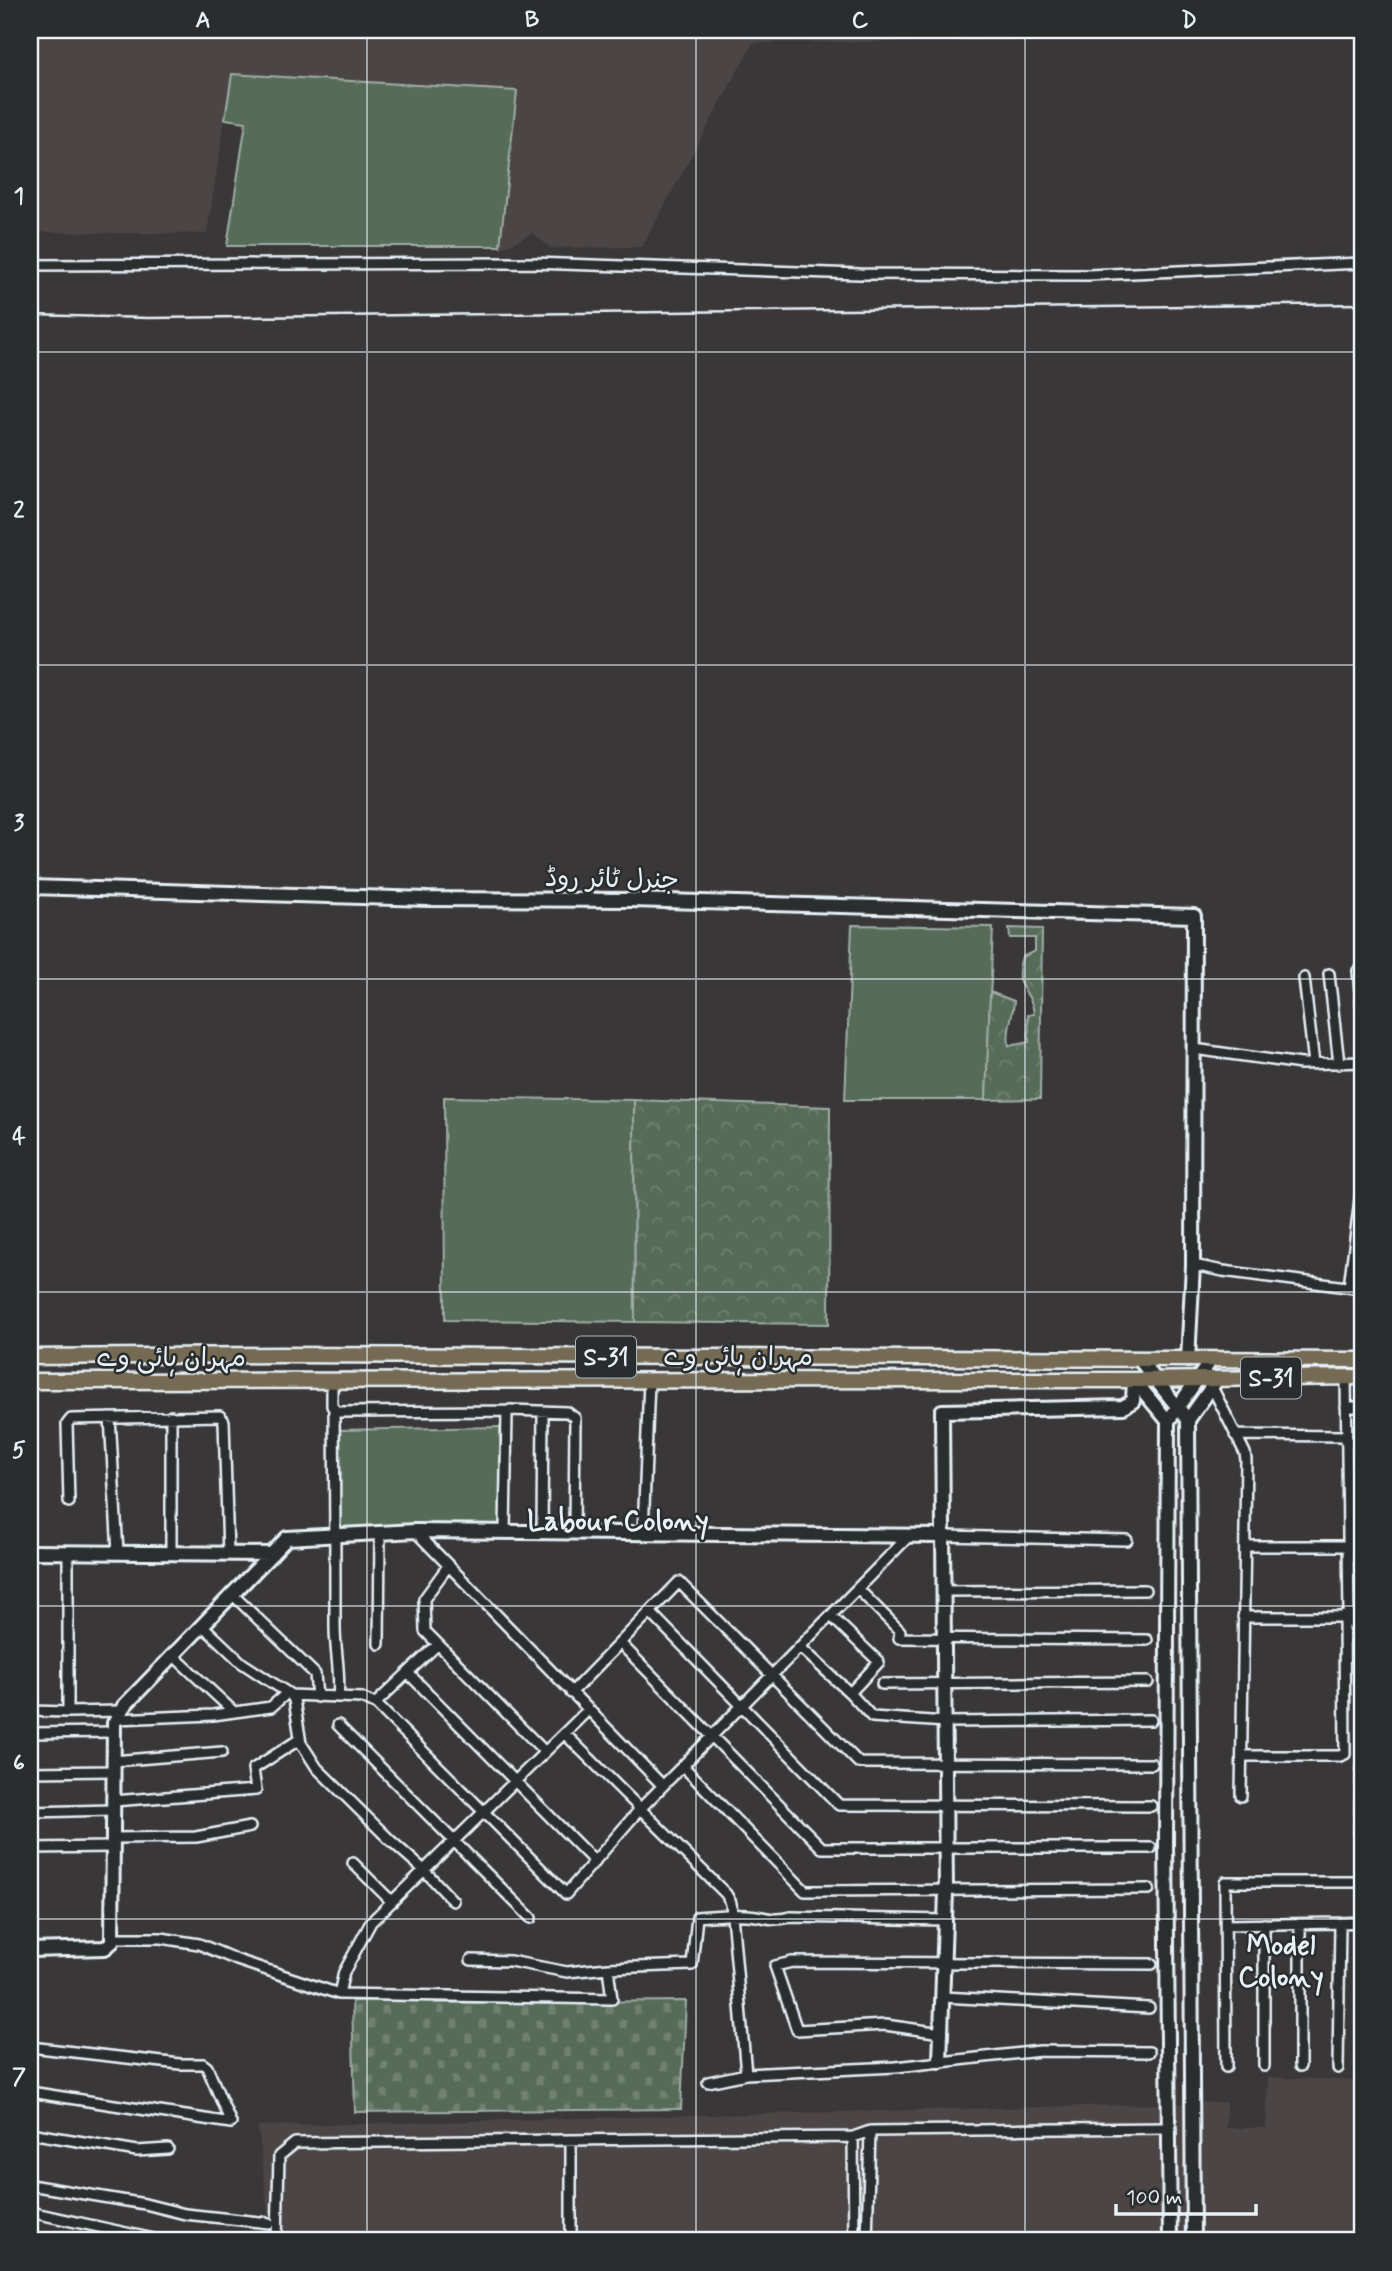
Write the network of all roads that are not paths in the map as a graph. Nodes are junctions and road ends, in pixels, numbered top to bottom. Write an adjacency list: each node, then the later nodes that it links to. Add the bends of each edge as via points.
1 (1362, 264): 2 (street, via 1088,275 860,274 532,263)
2 (30, 265)
3 (30, 887): 8 (street, جنرل ٹائر روڈ, via 1194,916)
4 (1358, 971): 7 (street)
5 (1329, 974): 11 (street)
6 (1304, 978): 10 (street)
7 (1362, 1010)
8 (1194, 1049): 10 (street); 13 (street)
9 (1362, 1062): 11 (street)
10 (1314, 1064): 11 (street)
11 (1339, 1064)
12 (1362, 1185): 14 (street)
13 (1193, 1265): 14 (street); 19 (street)
14 (1349, 1287): 15 (street)
15 (1362, 1289)
16 (200, 1356): 17 (main road, مہران ہائی وے / S-31); 18 (main road, مہران ہائی وے / S-31); 28 (main road)
17 (30, 1357)
18 (1139, 1359): 19 (main road, مہران ہائی وے / S-31); 24 (street)
19 (1188, 1360): 20 (main road, مہران ہائی وے / S-31)
20 (1211, 1360): 21 (main road, مہران ہائی وے / S-31); 25 (street)
21 (1362, 1360)
22 (1346, 1377): 23 (main road, مہران ہائی وے / S-31); 31 (main road, مہران ہائی وے / S-31); 33 (street)
23 (1362, 1377)
24 (1156, 1379): 25 (main road, مہران ہائی وے / S-31); 26 (main road, مہران ہائی وے / S-31); 32 (street)
25 (1198, 1379): 31 (main road, مہران ہائی وے / S-31); 32 (street)
26 (1134, 1380): 30 (main road, مہران ہائی وے / S-31); 41 (street); 55 (street, via 1133,1401 1123,1407 942,1411)
27 (30, 1381): 28 (main road, مہران ہائی وے / S-31)
28 (200, 1381): 29 (main road, مہران ہائی وے / S-31)
29 (332, 1381): 30 (main road, مہران ہائی وے / S-31); 35 (street)
30 (649, 1381): 53 (street)
31 (1215, 1382): 40 (street); 42 (street)
32 (1178, 1407): 40 (street); 41 (street)
33 (1346, 1407): 34 (street); 43 (street)
34 (1362, 1407)
35 (334, 1410): 36 (street); 56 (street)
36 (508, 1411): 37 (street); 49 (street)
37 (543, 1411): 50 (street); 52 (street, via 567,1412 575,1418)
38 (171, 1416): 39 (street); 64 (street); 65 (street, via 220,1416 225,1420)
39 (110, 1418): 45 (street, via 69,1420); 63 (street)
40 (1188, 1420): 188 (street)
41 (1168, 1421): 173 (street)
42 (1235, 1435): 43 (street); 58 (street, via 1246,1460)
43 (1346, 1439): 44 (street); 46 (street)
44 (1362, 1442)
45 (69, 1502)
46 (1348, 1514): 47 (street); 59 (street)
47 (1362, 1514)
48 (415, 1531): 49 (street); 51 (street); 67 (street)
49 (505, 1532): 50 (street)
50 (542, 1532): 52 (street)
51 (380, 1533): 56 (street); 81 (street)
52 (574, 1533): 53 (street)
53 (643, 1533): 54 (street)
54 (910, 1535): 55 (street); 68 (street)
55 (943, 1535): 57 (street); 70 (street)
56 (336, 1536): 66 (street, via 287,1538); 95 (street)
57 (1127, 1540)
58 (1245, 1546): 59 (street); 76 (street)
59 (1348, 1546): 60 (street); 74 (street)
60 (1362, 1546)
61 (30, 1552): 62 (street)
62 (68, 1552): 63 (street); 100 (street)
63 (118, 1553): 64 (street)
64 (172, 1553): 65 (street)
65 (228, 1554): 66 (street)
66 (272, 1554): 71 (street)
67 (448, 1566): 82 (street, via 424,1599 425,1631); 91 (street)
68 (858, 1588): 73 (street); 78 (street, via 900,1630 899,1638)
69 (1145, 1590): 70 (street)
70 (945, 1591): 78 (street)
71 (233, 1595): 77 (street); 94 (street, via 315,1674)
72 (650, 1612): 80 (street); 87 (street, via 679,1582); 97 (street)
73 (831, 1616): 84 (street); 92 (street, via 879,1662)
74 (1347, 1616): 75 (street); 76 (street); 83 (street); 112 (street, via 1345,1754)
75 (1362, 1616)
76 (1243, 1617): 112 (street)
77 (203, 1626): 85 (street); 93 (street, via 242,1663)
78 (945, 1637): 79 (street); 89 (street)
79 (1147, 1640)
80 (620, 1643): 91 (street); 108 (street)
81 (379, 1644)
82 (438, 1644): 86 (street); 111 (street)
83 (1362, 1644)
84 (800, 1647): 87 (street); 92 (street)
85 (174, 1656): 101 (street); 103 (street)
86 (408, 1673): 96 (street); 119 (street)
87 (773, 1675): 97 (street); 113 (street, via 859,1762)
88 (1148, 1682): 89 (street)
89 (946, 1683): 90 (street); 104 (street)
90 (882, 1684)
91 (571, 1693): 98 (street)
92 (850, 1693): 104 (street, via 872,1717)
93 (289, 1694): 94 (street); 101 (street, via 271,1707); 109 (street)
94 (317, 1697): 95 (street)
95 (338, 1697): 96 (street)
96 (375, 1704): 128 (street)
97 (742, 1706): 108 (street); 122 (street, via 839,1805)
98 (587, 1710): 107 (street); 120 (street)
99 (30, 1711): 100 (street)
100 (68, 1712): 103 (street)
101 (234, 1712): 103 (street)
102 (1151, 1720): 104 (street)
103 (117, 1721): 106 (street); 115 (street)
104 (946, 1722): 113 (street)
105 (338, 1725): 130 (street)
106 (30, 1733)
107 (565, 1734): 111 (street); 126 (street)
108 (712, 1736): 116 (street); 134 (street, via 822,1848)
109 (300, 1740): 123 (street, via 253,1769 256,1790); 138 (street, via 317,1768)
110 (222, 1752): 115 (street)
111 (545, 1752): 119 (street)
112 (1242, 1756): 121 (street)
113 (946, 1762): 114 (street); 122 (street)
114 (1152, 1764)
115 (113, 1766): 118 (street); 123 (street)
116 (683, 1766): 120 (street); 142 (street, via 805,1891)
117 (1362, 1767): 125 (street)
118 (30, 1772)
119 (515, 1782): 128 (street); 136 (street)
120 (663, 1786): 126 (street)
121 (1241, 1796)
122 (946, 1805): 124 (street); 134 (street)
123 (113, 1806): 127 (street); 131 (street)
124 (1151, 1806)
125 (1361, 1806): 132 (street)
126 (640, 1809): 136 (street); 145 (street, via 726,1894)
127 (30, 1812)
128 (484, 1812): 130 (street); 136 (street, via 566,1894)
129 (250, 1827): 131 (street, via 196,1837)
130 (454, 1841): 138 (street); 146 (street)
131 (113, 1842): 133 (street); 153 (street)
132 (1361, 1843): 139 (street)
133 (30, 1848)
134 (946, 1848): 135 (street); 142 (street)
135 (1151, 1848)
136 (595, 1861)
137 (354, 1863): 144 (street)
138 (424, 1870): 143 (street); 144 (street)
139 (1362, 1874)
140 (1362, 1882): 152 (street, via 1225,1882)
141 (1149, 1889): 142 (street)
142 (946, 1892): 147 (street)
143 (453, 1901)
144 (391, 1902): 159 (street, via 371,1922 344,1972)
145 (732, 1914): 147 (street, via 771,1920); 158 (street, via 697,1917 692,1965); 170 (street)
146 (531, 1918)
147 (946, 1920): 156 (street)
148 (1340, 1923): 149 (street); 151 (street); 169 (street)
149 (1362, 1923)
150 (1264, 1924): 151 (street); 152 (street); 166 (street)
151 (1300, 1924): 167 (street)
152 (1226, 1925): 168 (street)
153 (112, 1938): 154 (street, via 105,1948); 159 (street, via 199,1944)
154 (30, 1950)
155 (471, 1959): 158 (street, via 567,1972)
156 (945, 1962): 157 (street); 160 (street); 162 (street, via 792,1962 775,1966 797,2030 885,2025)
157 (1153, 1964)
158 (608, 1968): 159 (street, via 612,1999)
159 (339, 1994)
160 (943, 1997): 161 (street); 162 (street)
161 (1149, 2008)
162 (942, 2033): 165 (street)
163 (30, 2047): 172 (street, via 203,2064 231,2123)
164 (1149, 2052): 165 (street, via 1040,2051)
165 (940, 2061): 170 (street)
166 (1264, 2066)
167 (1300, 2066)
168 (1226, 2067)
169 (1338, 2068)
170 (746, 2074): 171 (street)
171 (708, 2082)
172 (30, 2092)
173 (1170, 2128): 174 (street); 187 (street)
174 (870, 2131): 176 (street); 186 (street)
175 (30, 2133): 178 (street, via 137,2151)
176 (853, 2137): 177 (street); 185 (street)
177 (571, 2142): 183 (street, via 295,2143 279,2156); 184 (street)
178 (168, 2149)
179 (30, 2185): 181 (street, via 185,2214)
180 (30, 2212): 182 (street)
181 (269, 2223)
182 (163, 2241)
183 (277, 2241)
184 (571, 2241)
185 (854, 2241)
186 (867, 2241)
187 (1170, 2241)
188 (1193, 2241)

